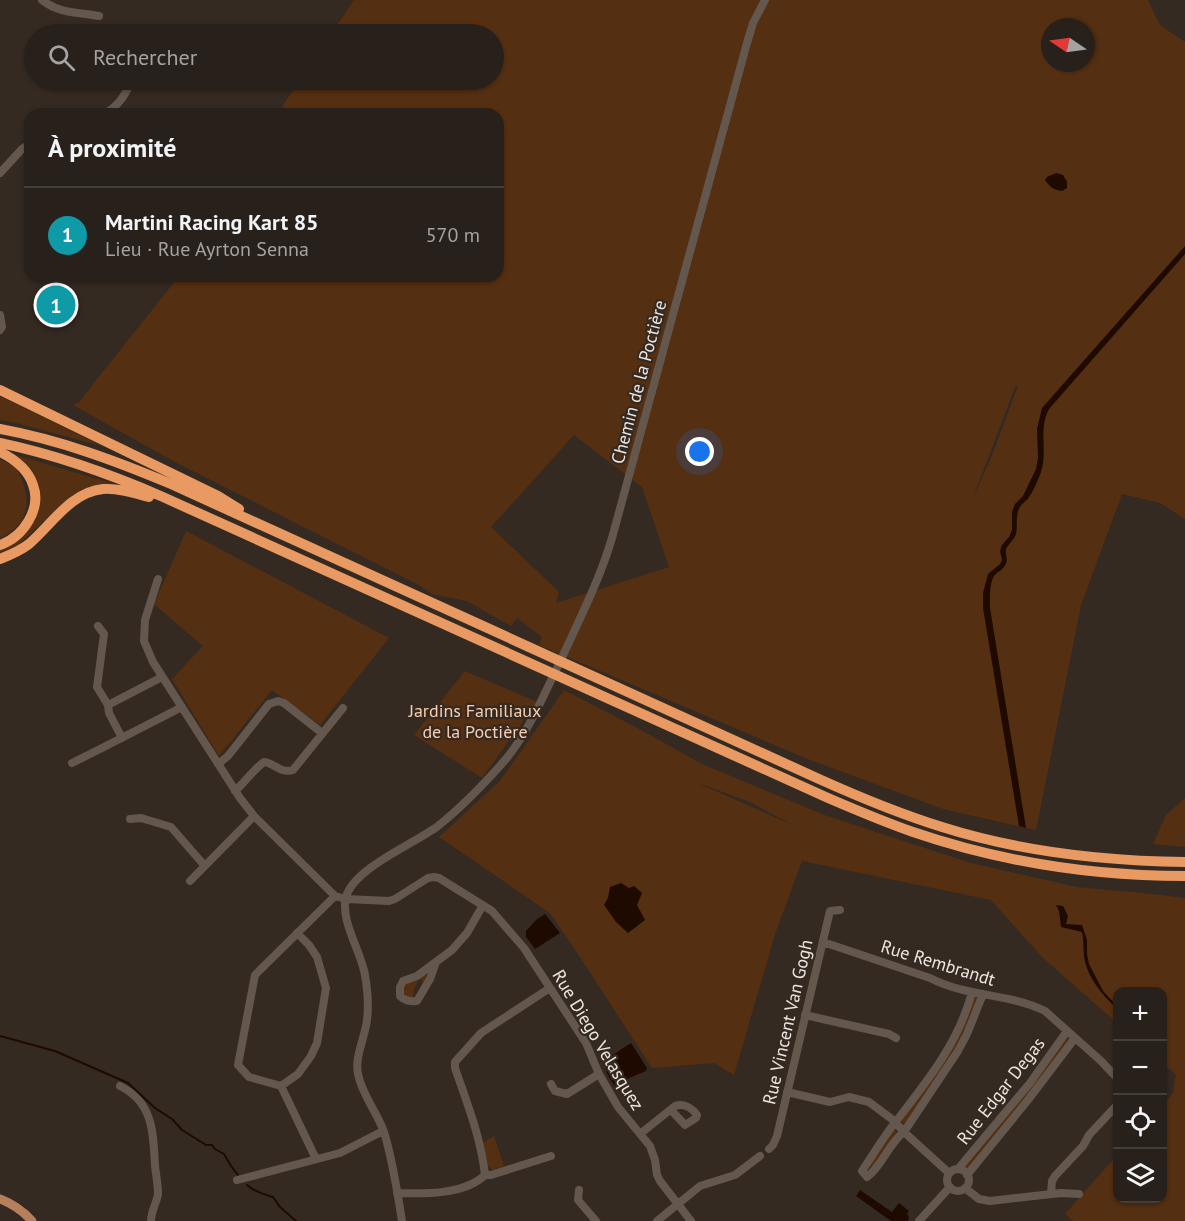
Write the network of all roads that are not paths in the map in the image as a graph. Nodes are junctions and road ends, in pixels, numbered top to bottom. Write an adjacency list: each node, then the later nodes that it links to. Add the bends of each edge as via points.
1 (42, 0): 3 (street, via 69,13)
2 (765, 0): 40 (street, Chemin de la Poctière, via 747,43 604,562 578,623 531,720 506,758 438,826 363,874)
3 (99, 16)
4 (128, 90): 5 (street)
5 (113, 108)
6 (24, 148): 7 (street)
7 (0, 173)
8 (0, 315): 9 (street)
9 (0, 330)
10 (0, 390): 15 (highway, via 218,496)
11 (0, 429): 15 (highway, via 74,447 124,465)
12 (0, 443): 14 (highway, via 94,469)
13 (0, 452): 16 (highway, via 27,474 34,485 35,500 26,526 7,543)
14 (188, 507): 17 (highway, via 129,491 101,489 74,501 28,544); 35 (highway, via 828,798 912,832 983,853 1058,867)
15 (280, 534): 32 (highway, via 906,815 1016,846)
16 (0, 544)
17 (0, 559)
18 (158, 579): 20 (street, via 145,620 144,640)
19 (98, 626): 21 (street, via 104,634 97,687)
20 (162, 677): 21 (street); 22 (street)
21 (108, 705): 25 (street)
22 (182, 707): 25 (street); 27 (street)
23 (343, 708): 24 (street)
24 (322, 733): 27 (street, via 278,701 269,704); 28 (street, via 293,770 281,771 264,762)
25 (122, 738): 26 (street)
26 (72, 763)
27 (218, 764): 28 (street)
28 (235, 791): 29 (street)
29 (254, 816): 34 (street); 39 (street)
30 (130, 819): 34 (street, via 141,818 171,827)
31 (1185, 855): 32 (highway)
32 (1120, 860): 33 (highway)
33 (1185, 862)
34 (204, 865): 37 (street)
35 (1157, 876): 36 (highway); 38 (highway)
36 (1185, 876)
37 (190, 881)
38 (1185, 882)
39 (335, 896): 40 (street); 43 (street)
40 (346, 899): 41 (street, Rue Diego Velasquez, via 389,901 434,877); 61 (street, via 344,914 364,967 368,996 358,1075)
41 (483, 905): 45 (street, via 467,933); 46 (street, Rue Diego Velasquez, via 496,914 524,948)
42 (840, 910): 44 (street, Rue Vincent Van Gogh, via 830,911)
43 (297, 933): 56 (street, via 317,957 326,988 317,1043 298,1074); 56 (street, via 255,975 238,1065 249,1077)
44 (823, 942): 47 (street, Rue Rembrandt); 49 (street, Rue Vincent Van Gogh)
45 (436, 962): 45 (street, via 403,981 400,996 412,1002 417,1000)
46 (550, 988): 53 (street, Rue Diego Velasquez, via 586,1043); 70 (street, via 481,1033 455,1062 477,1130)
47 (972, 992): 48 (street, Rue Rembrandt); 60 (street, via 941,1061)
48 (983, 994): 50 (street, Rue Rembrandt, via 1035,1006); 62 (street, via 958,1051)
49 (805, 1015): 51 (street); 57 (street, Rue Vincent Van Gogh)
50 (1071, 1035): 52 (street, Rue Rembrandt); 68 (street, Rue Edgar Degas); 71 (street, Rue Edgar Degas, via 1028,1100)
51 (896, 1038)
52 (1113, 1073)
53 (599, 1074): 54 (street, via 567,1094 555,1091); 63 (street, Rue Diego Velasquez)
54 (551, 1084)
55 (120, 1086): 82 (street, via 136,1096 150,1121 158,1195)
56 (281, 1086): 67 (street)
57 (787, 1092): 60 (street, via 830,1102 849,1097 869,1102); 64 (street, Rue Vincent Van Gogh, via 777,1136)
58 (1113, 1109): 77 (street, via 1055,1176)
59 (671, 1110): 63 (street)
60 (895, 1123): 62 (street); 62 (street, via 862,1171 867,1177)
61 (383, 1131): 67 (street, via 340,1153); 76 (street)
62 (904, 1132): 69 (street)
63 (640, 1134): 80 (street, Rue Diego Velasquez, via 653,1152 660,1181)
64 (769, 1149)
65 (551, 1156): 70 (street)
66 (760, 1156): 80 (street, via 735,1175 699,1186)
67 (316, 1160): 72 (street)
68 (958, 1169): 69 (street); 71 (street)
69 (949, 1173): 73 (street)
70 (485, 1175): 76 (street, via 449,1192)
71 (967, 1175): 74 (street)
72 (237, 1180)
73 (950, 1187): 74 (street, via 959,1191); 87 (street)
74 (965, 1188): 77 (street, via 990,1201)
75 (579, 1190): 84 (street, via 578,1200)
76 (397, 1193): 83 (street)
77 (1051, 1194): 78 (street)
78 (1079, 1194)
79 (0, 1199): 81 (main road)
80 (678, 1204): 85 (street); 86 (street, Rue Diego Velasquez)
81 (32, 1221)
82 (150, 1221)
83 (402, 1221)
84 (596, 1221)
85 (657, 1221)
86 (691, 1221)
87 (919, 1221)

